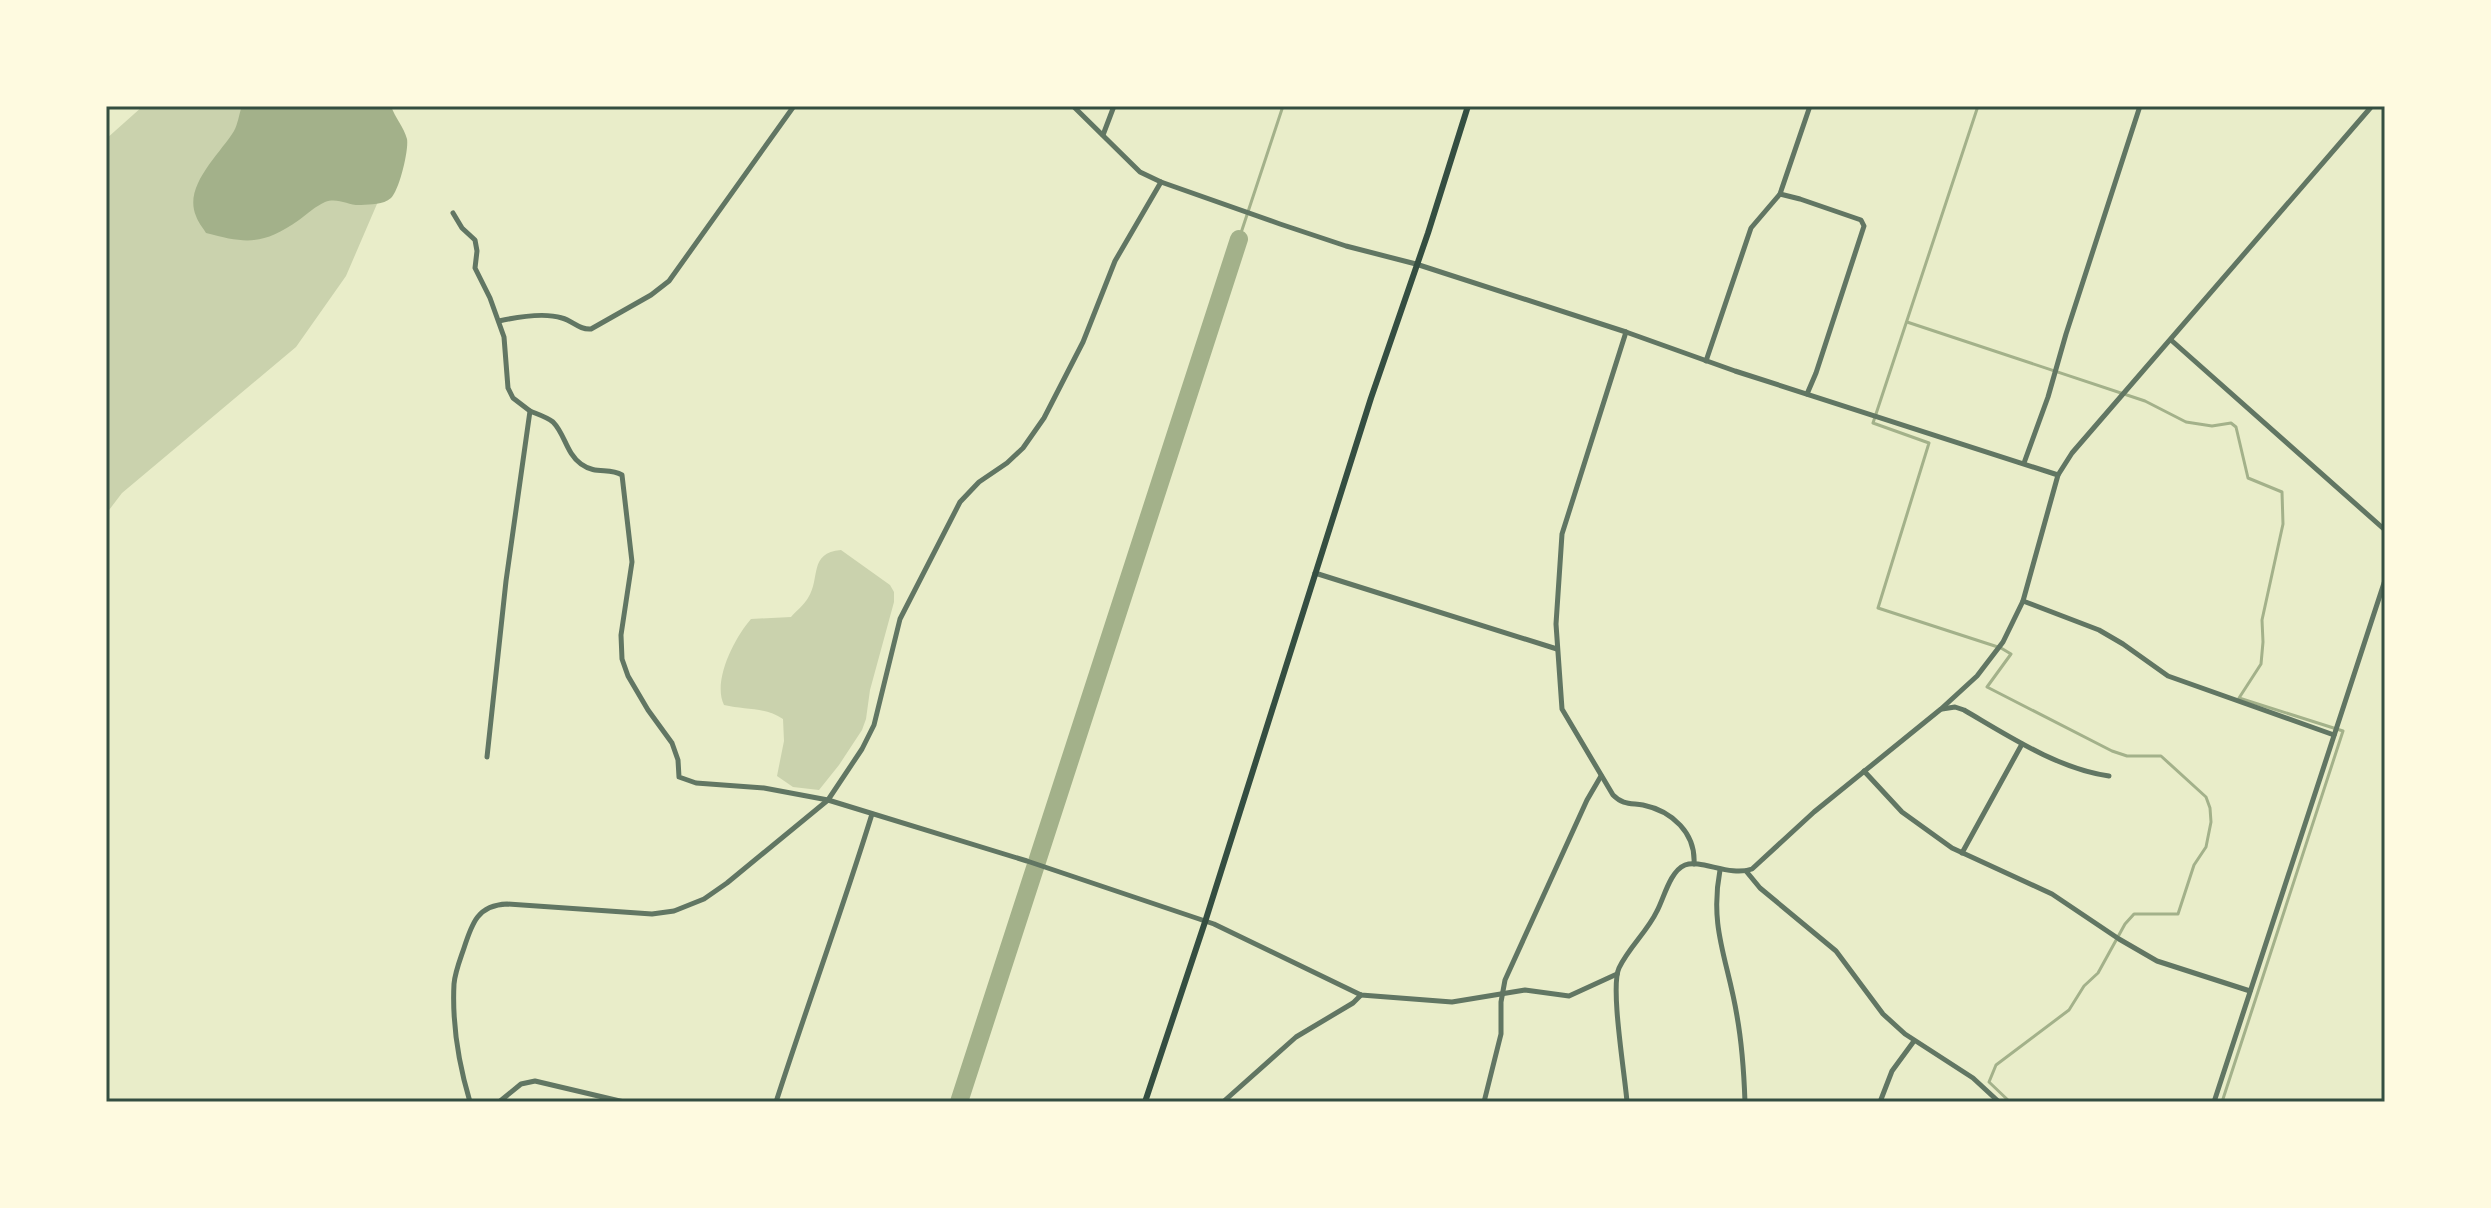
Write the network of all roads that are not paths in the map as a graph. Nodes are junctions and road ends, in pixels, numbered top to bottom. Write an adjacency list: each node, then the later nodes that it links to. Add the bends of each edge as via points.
1 (794, 106): 13 (street, via 669,281 651,295 591,329 559,317)
2 (1073, 106): 8 (street)
3 (1114, 106): 8 (street)
4 (1468, 106): 12 (main road)
5 (1810, 106): 10 (street)
6 (2140, 106): 19 (street)
7 (2372, 106): 15 (street)
8 (1103, 135): 9 (street, via 1140,172)
9 (1161, 182): 12 (street, via 1346,246); 33 (street, via 1115,261 1083,342 1044,418 1023,448 960,502 900,619 874,725)
10 (1780, 194): 16 (street, via 1751,228); 17 (street, via 1861,220 1864,226)
11 (453, 213): 13 (street, via 475,240 475,268)
12 (1416, 264): 14 (street); 22 (main road)
13 (499, 321): 18 (street, via 508,388)
14 (1626, 332): 16 (street); 25 (street, via 1562,534)
15 (2171, 340): 20 (street); 21 (street)
16 (1706, 361): 17 (street)
17 (1807, 394): 19 (street)
18 (530, 411): 29 (street); 33 (street, via 553,423 579,463 593,472 622,475 632,562 622,659 675,749 679,777)
19 (2024, 463): 20 (street)
20 (2058, 475): 24 (street)
21 (2385, 530)
22 (1315, 573): 25 (street); 39 (main road)
23 (2385, 580): 27 (street)
24 (2023, 601): 26 (street, via 2003,642 1977,676); 27 (street, via 2099,630 2168,676)
25 (1557, 649): 31 (street, via 1562,709)
26 (1941, 709): 28 (street, via 1964,710); 30 (street)
27 (2334, 735): 41 (street)
28 (2022, 744): 32 (street); 35 (street)
29 (487, 757)
30 (1864, 771): 35 (street, via 1902,812); 38 (street)
31 (1602, 775): 36 (street, via 1619,802 1653,808 1678,823 1690,839); 43 (street, via 1505,980)
32 (2109, 776)
33 (828, 800): 34 (street); 45 (street, via 727,883 674,911 507,904 482,911 467,938 454,985 460,1069)
34 (872, 814): 39 (street); 48 (street)
35 (1962, 853): 41 (street, via 2052,894 2157,961)
36 (1694, 864): 37 (street); 40 (street, via 1676,872)
37 (1720, 870): 38 (street); 53 (street, via 1716,928 1738,1017)
38 (1746, 871): 44 (street, via 1836,951 1883,1014)
39 (1205, 922): 42 (street); 49 (main road)
40 (1617, 974): 43 (street, via 1569,996 1525,990); 52 (street)
41 (2250, 991): 56 (street)
42 (1361, 995): 43 (street, via 1452,1002); 50 (street, via 1296,1037)
43 (1503, 995): 51 (street, via 1501,1034)
44 (1914, 1041): 54 (street, via 1892,1071); 55 (street, via 1973,1078)
45 (470, 1102)
46 (499, 1102): 47 (street, via 535,1081)
47 (624, 1102)
48 (776, 1102)
49 (1145, 1102)
50 (1223, 1102)
51 (1484, 1102)
52 (1627, 1102)
53 (1745, 1102)
54 (1880, 1102)
55 (1999, 1102)
56 (2214, 1102)

